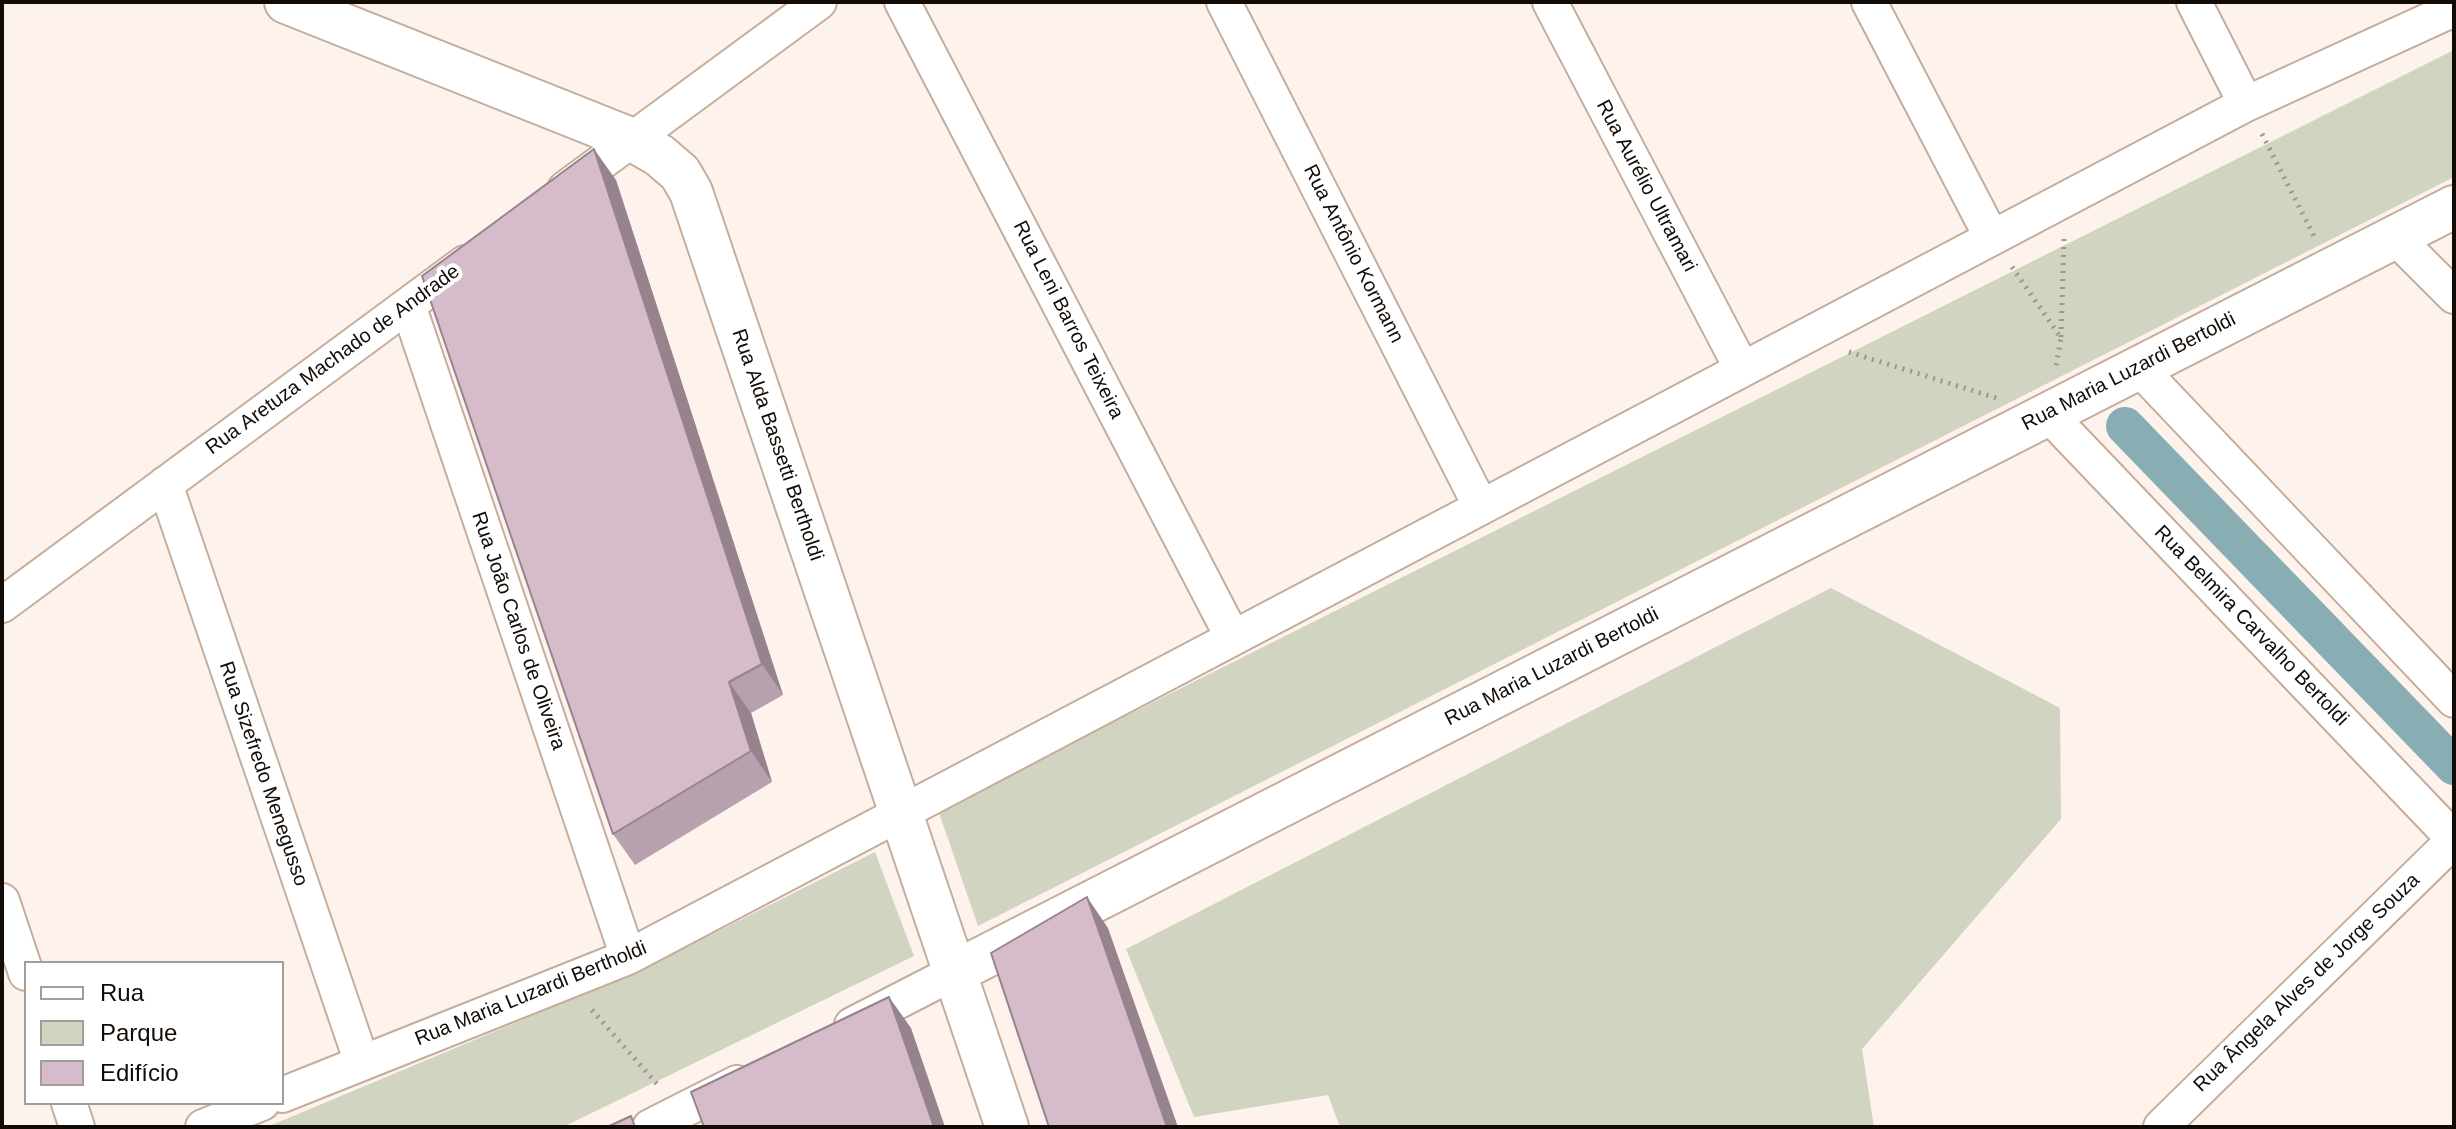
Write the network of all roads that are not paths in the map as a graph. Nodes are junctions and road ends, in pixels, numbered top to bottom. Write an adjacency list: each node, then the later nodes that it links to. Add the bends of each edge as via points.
1 (286, 2): 10 (street, Rua Alda Bassetti Bertholdi)
2 (819, 2): 10 (street)
3 (902, 2): 24 (street, Rua Leni Barros Teixeira)
4 (1224, 2): 22 (street, Rua Antônio Kormann)
5 (1550, 2): 19 (street, Rua Aurélio Ultramari)
6 (1869, 2): 14 (street)
7 (2194, 2): 9 (street)
8 (2454, 9): 9 (street)
9 (2246, 104): 14 (street)
10 (633, 140): 11 (street); 26 (street, Rua Alda Bassetti Bertholdi, via 680,173 691,192)
11 (545, 204)
12 (2454, 207): 13 (street, Rua Maria Luzardi Bertoldi)
13 (2394, 236): 16 (street); 18 (street, Rua Maria Luzardi Bertoldi)
14 (1992, 238): 19 (street)
15 (495, 241): 17 (street, Rua Aretuza Machado de Andrade)
16 (2454, 296)
17 (408, 305): 21 (street, Rua Aretuza Machado de Andrade); 29 (street, Rua João Carlos de Oliveira)
18 (2138, 367): 20 (street, Rua Maria Luzardi Bertoldi); 25 (street)
19 (1742, 369): 22 (street)
20 (2047, 413): 27 (street, Rua Belmira Carvalho Bertoldi); 31 (street, Rua Maria Luzardi Bertoldi)
21 (165, 484): 23 (street, Rua Aretuza Machado de Andrade); 33 (street, Rua Sizefredo Menegusso)
22 (1481, 507): 24 (street)
23 (2, 605)
24 (1233, 638): 26 (street)
25 (2454, 700)
26 (901, 813): 29 (street, Rua Maria Luzardi Bertholdi); 31 (street, Rua Alda Bassetti Bertholdi)
27 (2454, 840): 43 (street, Rua Ângela Alves de Jorge Souza)
28 (2, 901): 30 (street)
29 (628, 957): 33 (street, Rua Maria Luzardi Bertholdi)
30 (24, 967)
31 (955, 972): 32 (street, Rua Maria Luzardi Bertoldi); 42 (street, Rua Alda Bassetti Bertholdi)
32 (818, 1042)
33 (362, 1063): 35 (street, Rua Maria Luzardi Bertholdi)
34 (764, 1070): 38 (street)
35 (284, 1094)
36 (70, 1105): 39 (street)
37 (257, 1105): 40 (street)
38 (684, 1119): 41 (street)
39 (77, 1127)
40 (203, 1127)
41 (650, 1127)
42 (1007, 1127)
43 (2161, 1127)

